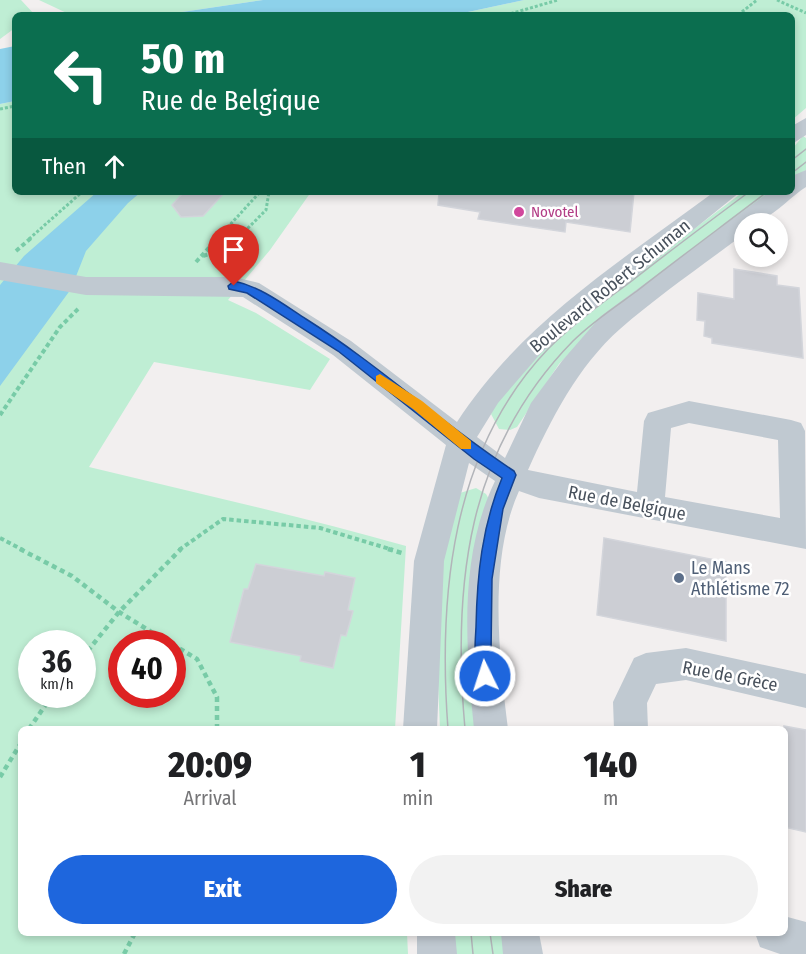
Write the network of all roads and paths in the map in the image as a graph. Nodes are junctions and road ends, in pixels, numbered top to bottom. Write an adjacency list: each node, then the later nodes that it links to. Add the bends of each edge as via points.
1 (558, 0): 4 (path)
2 (757, 0): 5 (path)
3 (777, 0): 6 (path)
4 (516, 12)
5 (742, 12)
6 (806, 13)
7 (806, 124): 8 (street)
8 (795, 134)
9 (79, 195): 14 (path)
10 (257, 195): 15 (path)
11 (268, 195): 15 (path, via 266,210 228,248)
12 (725, 195): 20 (street, Boulevard Robert Schuman, via 532,346 489,395)
13 (780, 195): 21 (street, Boulevard Robert Schuman, via 610,324 571,368 541,411)
14 (18, 249)
15 (202, 257): 18 (path)
16 (2, 271): 17 (street, Rue de Belgique)
17 (93, 286): 18 (street, Rue de Belgique); 19 (path)
18 (168, 286): 20 (street, Rue de Belgique, via 250,289 342,348)
19 (0, 415)
20 (460, 440): 21 (street, Rue de Belgique); 25 (street, Boulevard Robert Schuman)
21 (509, 475): 22 (street, Rue de Belgique, via 539,486); 35 (street, Boulevard Robert Schuman, via 496,509 484,579 483,654)
22 (650, 508): 23 (street, Rue de Belgique); 23 (street, via 658,421 689,411 791,431)
23 (801, 535)
24 (0, 538): 26 (path, via 72,576)
25 (429, 561): 26 (path, via 320,528 223,519 175,553); 34 (street, Boulevard Robert Schuman)
26 (118, 612): 27 (path); 28 (path)
27 (148, 630)
28 (96, 640)
29 (186, 652): 33 (path, via 197,659 217,698)
30 (806, 691): 36 (street, Rue de Grèce, via 686,664 646,669 630,702)
31 (43, 708): 32 (path)
32 (31, 726)
33 (217, 726)
34 (420, 726)
35 (491, 726)
36 (631, 726)
37 (18, 747): 38 (path)
38 (0, 777)
39 (133, 936): 44 (path)
40 (436, 936): 45 (street)
41 (520, 936): 46 (street)
42 (786, 936): 43 (street)
43 (806, 941)
44 (124, 954)
45 (437, 954)
46 (523, 954)

